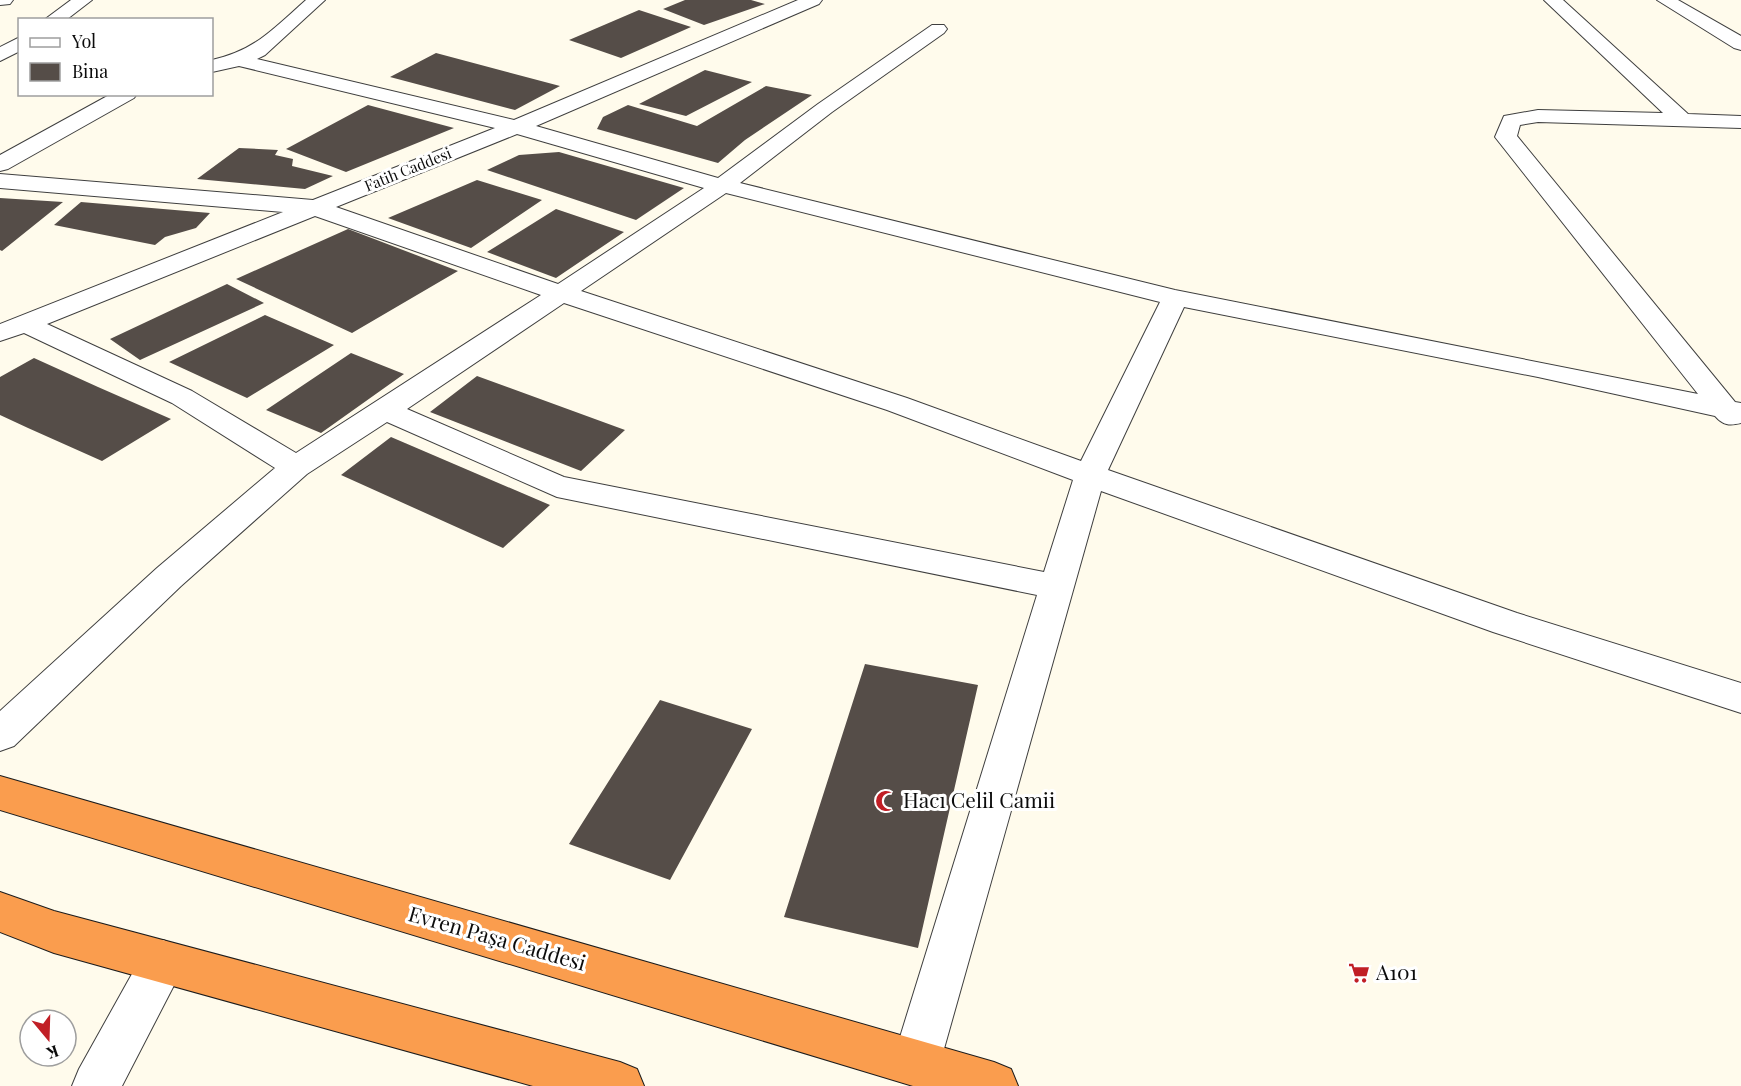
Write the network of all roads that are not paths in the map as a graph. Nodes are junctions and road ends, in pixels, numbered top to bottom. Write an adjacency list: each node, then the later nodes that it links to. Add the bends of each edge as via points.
1 (83, 0): 6 (street)
2 (316, 0): 11 (street, via 258,51)
3 (813, 0): 16 (street, Fatih Caddesi)
4 (1552, 0): 14 (street)
5 (1666, 0): 9 (street)
6 (56, 18)
7 (938, 29): 19 (street)
8 (18, 43): 10 (street)
9 (1741, 44)
10 (0, 55)
11 (239, 60): 12 (street); 16 (street)
12 (213, 66)
13 (123, 96): 17 (street)
14 (1682, 120): 15 (street); 25 (street, via 1538,116 1511,120 1506,137)
15 (1741, 122)
16 (516, 126): 19 (street); 20 (street, Fatih Caddesi)
17 (0, 164)
18 (0, 181): 20 (street)
19 (722, 186): 21 (street); 22 (street)
20 (313, 207): 21 (street); 23 (street, Fatih Caddesi)
21 (560, 292): 24 (street); 28 (street, via 897,404)
22 (1175, 297): 25 (street); 28 (street)
23 (12, 328): 27 (street, via 182,398)
24 (384, 410): 27 (street); 29 (street, via 557,486)
25 (1733, 411): 26 (street)
26 (1741, 429)
27 (296, 466): 31 (street, via 169,577)
28 (1090, 475): 29 (street); 30 (street, via 1505,623)
29 (1057, 587): 35 (street)
30 (1741, 698)
31 (0, 735)
32 (0, 793): 35 (highway, Evren Paşa Caddesi)
33 (0, 912): 34 (highway, via 54,933)
34 (163, 962): 36 (street); 37 (highway)
35 (916, 1064): 38 (highway, Evren Paşa Caddesi)
36 (96, 1086)
37 (620, 1086)
38 (994, 1086)

